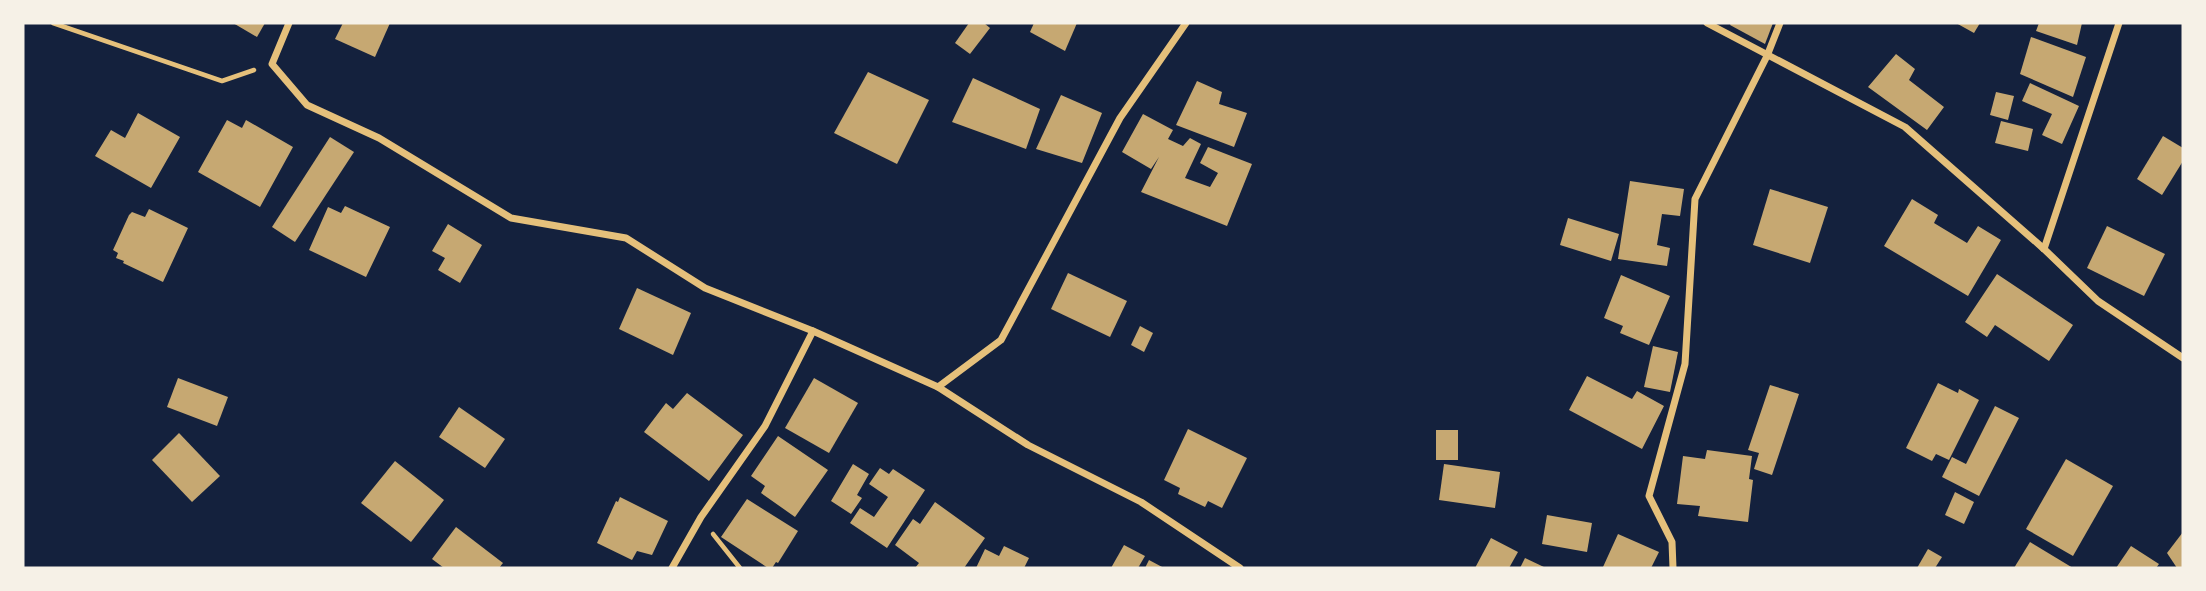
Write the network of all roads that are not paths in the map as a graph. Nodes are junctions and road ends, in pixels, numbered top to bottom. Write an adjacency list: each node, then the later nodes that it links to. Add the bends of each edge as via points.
1 (289, 23): 8 (street, via 272,64 307,105 379,138 511,218 626,238 705,288)
2 (1186, 23): 10 (street, via 1120,118 1001,340)
3 (1707, 23): 6 (street)
4 (1780, 23): 6 (street)
5 (2119, 23): 7 (street)
6 (1767, 56): 7 (street, via 1905,127); 13 (street, via 1695,199 1685,364 1649,496 1672,542)
7 (2044, 249): 9 (street, via 2098,302)
8 (813, 331): 10 (street); 11 (street, via 765,426 701,517)
9 (2183, 358)
10 (938, 387): 12 (street, via 1028,445 1141,502)
11 (672, 568)
12 (1240, 568)
13 (1673, 568)

